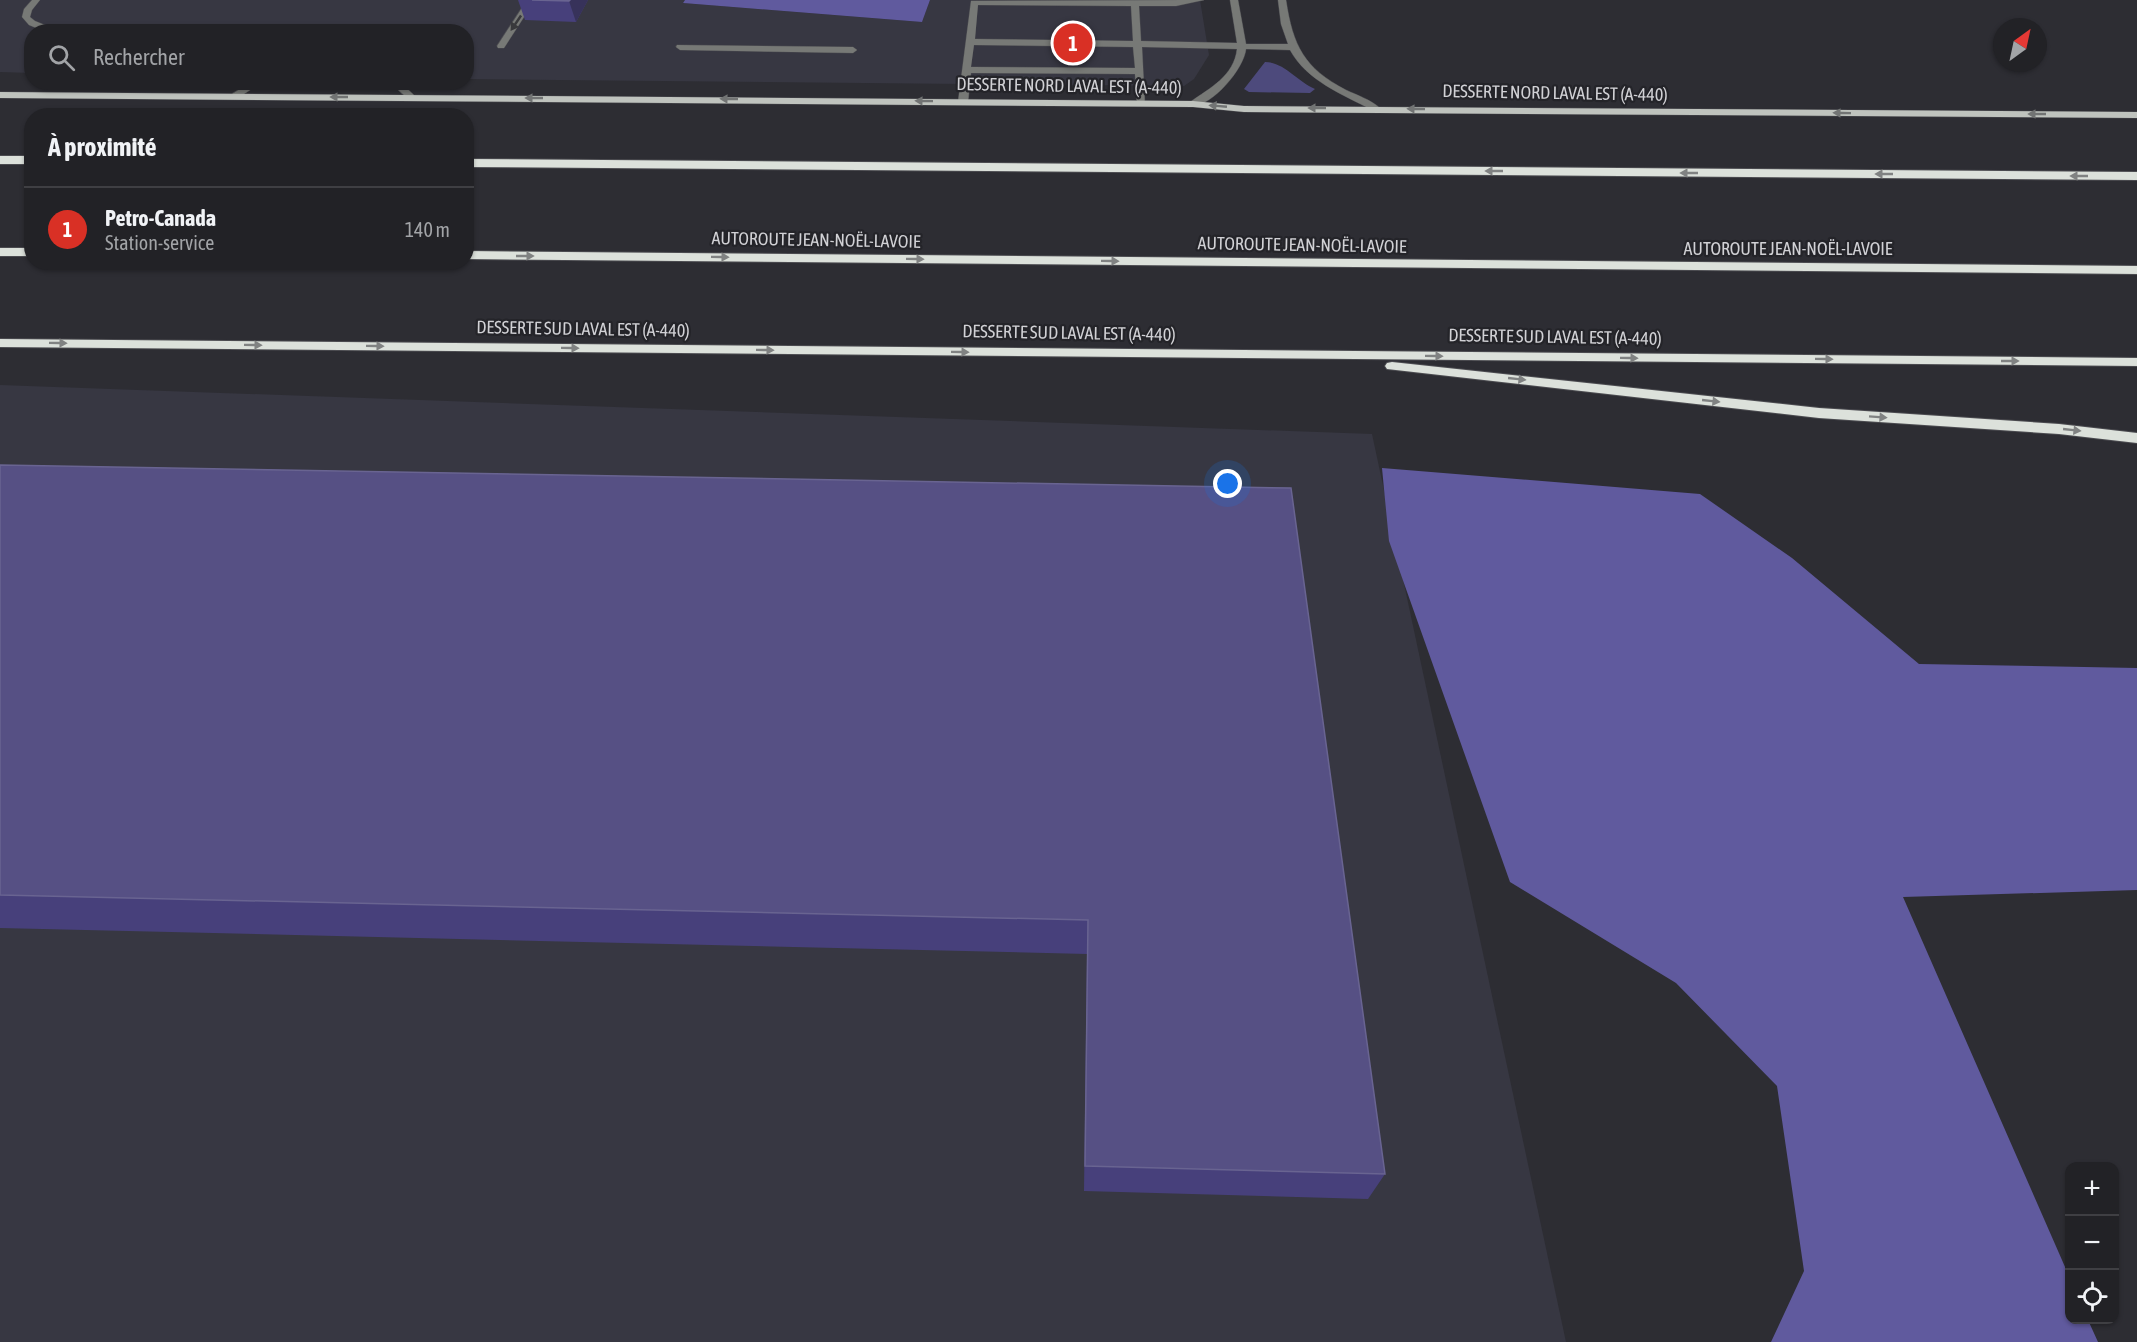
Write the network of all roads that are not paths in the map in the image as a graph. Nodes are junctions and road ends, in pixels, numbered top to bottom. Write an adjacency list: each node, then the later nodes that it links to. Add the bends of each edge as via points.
1 (36, 0): 8 (street, via 26,17)
2 (531, 0): 12 (street, one-way to 12)
3 (1200, 0): 7 (street)
4 (1234, 0): 11 (street)
5 (1282, 0): 14 (street)
6 (974, 1): 7 (street); 9 (street)
7 (1135, 4): 10 (street)
8 (34, 24)
9 (970, 42): 10 (street); 16 (street)
10 (1137, 44): 11 (street); 17 (street)
11 (1243, 45): 14 (street); 25 (street, via 1236,68 1225,83)
12 (501, 46)
13 (680, 47): 15 (street)
14 (1292, 47): 26 (street, via 1305,68 1317,77)
15 (853, 50)
16 (967, 70): 17 (street); 23 (street)
17 (1139, 70): 24 (street)
18 (245, 90): 21 (street)
19 (403, 90): 22 (street)
20 (0, 95): 21 (main road, DESSERTE NORD LAVAL EST (A-440))
21 (235, 96): 22 (main road, DESSERTE NORD LAVAL EST (A-440), one-way to 21)
22 (411, 97): 23 (main road, DESSERTE NORD LAVAL EST (A-440), one-way to 22)
23 (963, 102): 24 (main road, DESSERTE NORD LAVAL EST (A-440))
24 (1142, 104): 25 (main road, DESSERTE NORD LAVAL EST (A-440))
25 (1192, 104): 26 (main road, DESSERTE NORD LAVAL EST (A-440), one-way to 25, via 1244,109)
26 (1375, 108): 27 (main road, DESSERTE NORD LAVAL EST (A-440), one-way to 26)
27 (2137, 114)
28 (0, 160): 29 (highway)
29 (24, 160)
30 (474, 163): 31 (highway, one-way to 30)
31 (2137, 176)
32 (0, 252): 33 (highway)
33 (24, 252)
34 (474, 255): 35 (highway, AUTOROUTE JEAN-NOËL-LAVOIE, one-way to 35)
35 (2137, 270)
36 (0, 343): 37 (highway, DESSERTE SUD LAVAL EST (A-440), one-way to 37)
37 (1292, 355): 38 (highway, DESSERTE SUD LAVAL EST (A-440), one-way to 38); 39 (highway, one-way to 39, via 1820,413)
38 (2137, 362)
39 (2137, 438)

